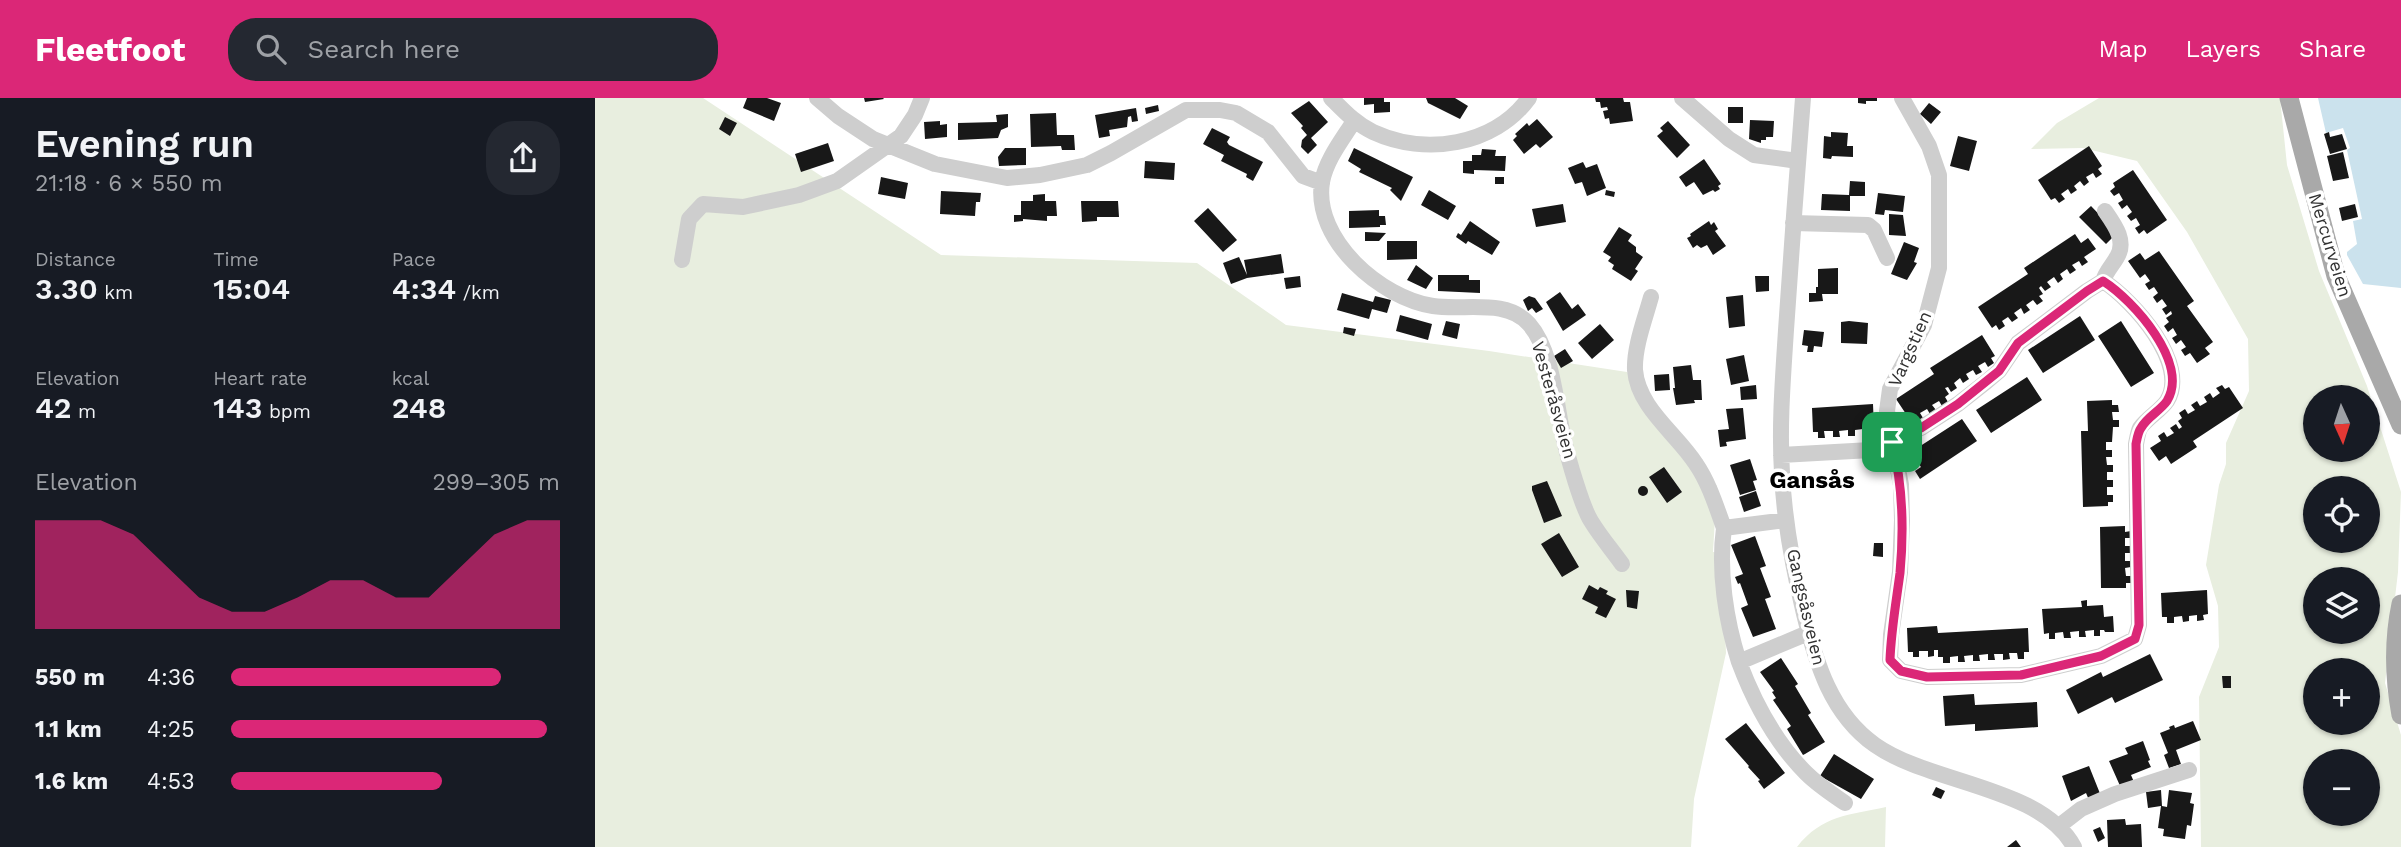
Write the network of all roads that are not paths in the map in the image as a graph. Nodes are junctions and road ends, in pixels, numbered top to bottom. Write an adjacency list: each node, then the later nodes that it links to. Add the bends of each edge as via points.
1 (817, 98): 10 (street, via 859,132)
2 (922, 98): 10 (street, via 908,127)
3 (1331, 98): 9 (street)
4 (1529, 98): 9 (street, via 1497,127 1464,142 1402,142)
5 (1682, 98): 11 (street, via 1754,155)
6 (1803, 98): 11 (street, Gangsåsveien)
7 (1902, 98): 20 (street, Vargstien, via 1929,146 1939,175 1939,268 1924,325 1890,389 1887,411)
8 (2288, 98): 19 (main road, Mercurveien, via 2336,276)
9 (1354, 121): 12 (street, via 1333,154)
10 (887, 145): 12 (street, via 960,171 1024,177 1087,164 1186,110 1220,110 1236,113 1268,132 1303,176); 16 (street, via 837,181 799,195 743,207 703,204 689,219)
11 (1798, 161): 14 (street, Gangsåsveien)
12 (1322, 183): 24 (street, Vesteråsveien, via 1324,208 1336,239 1377,282 1432,306 1503,310 1528,324 1545,356 1564,441 1589,519)
13 (2105, 211): 17 (street, via 2121,245)
14 (1793, 223): 15 (street, via 1868,225); 21 (street, Gangsåsveien)
15 (1887, 258)
16 (683, 260)
17 (2103, 281): 20 (street, via 2018,343 1999,371 1968,397); 20 (street, Vargstien, via 2128,300 2148,326 2169,358 2173,381 2167,400 2140,429 2136,444 2139,615 2135,639 2101,656 2021,675 1927,677 1901,671 1890,660 1902,520)
18 (1651, 297): 23 (street, via 1635,373 1654,412 1696,463)
19 (2401, 425)
20 (1892, 442): 21 (street, via 1871,450)
21 (1781, 455): 22 (street, Gangsåsveien)
22 (1786, 520): 23 (street); 26 (street, Gangsåsveien)
23 (1724, 528): 27 (street, via 1725,597)
24 (1622, 564)
25 (2401, 604): 28 (main road, via 2394,665)
26 (1808, 633): 27 (street); 31 (street, Gangsåsveien, via 1837,706 1875,745 1925,770 1996,792)
27 (1739, 662): 30 (street, via 1755,701 1791,756)
28 (2401, 715)
29 (2189, 771): 31 (street, via 2115,794 2081,809)
30 (1845, 803)
31 (2059, 826): 32 (street, Gangsåsveien)
32 (2074, 847)

